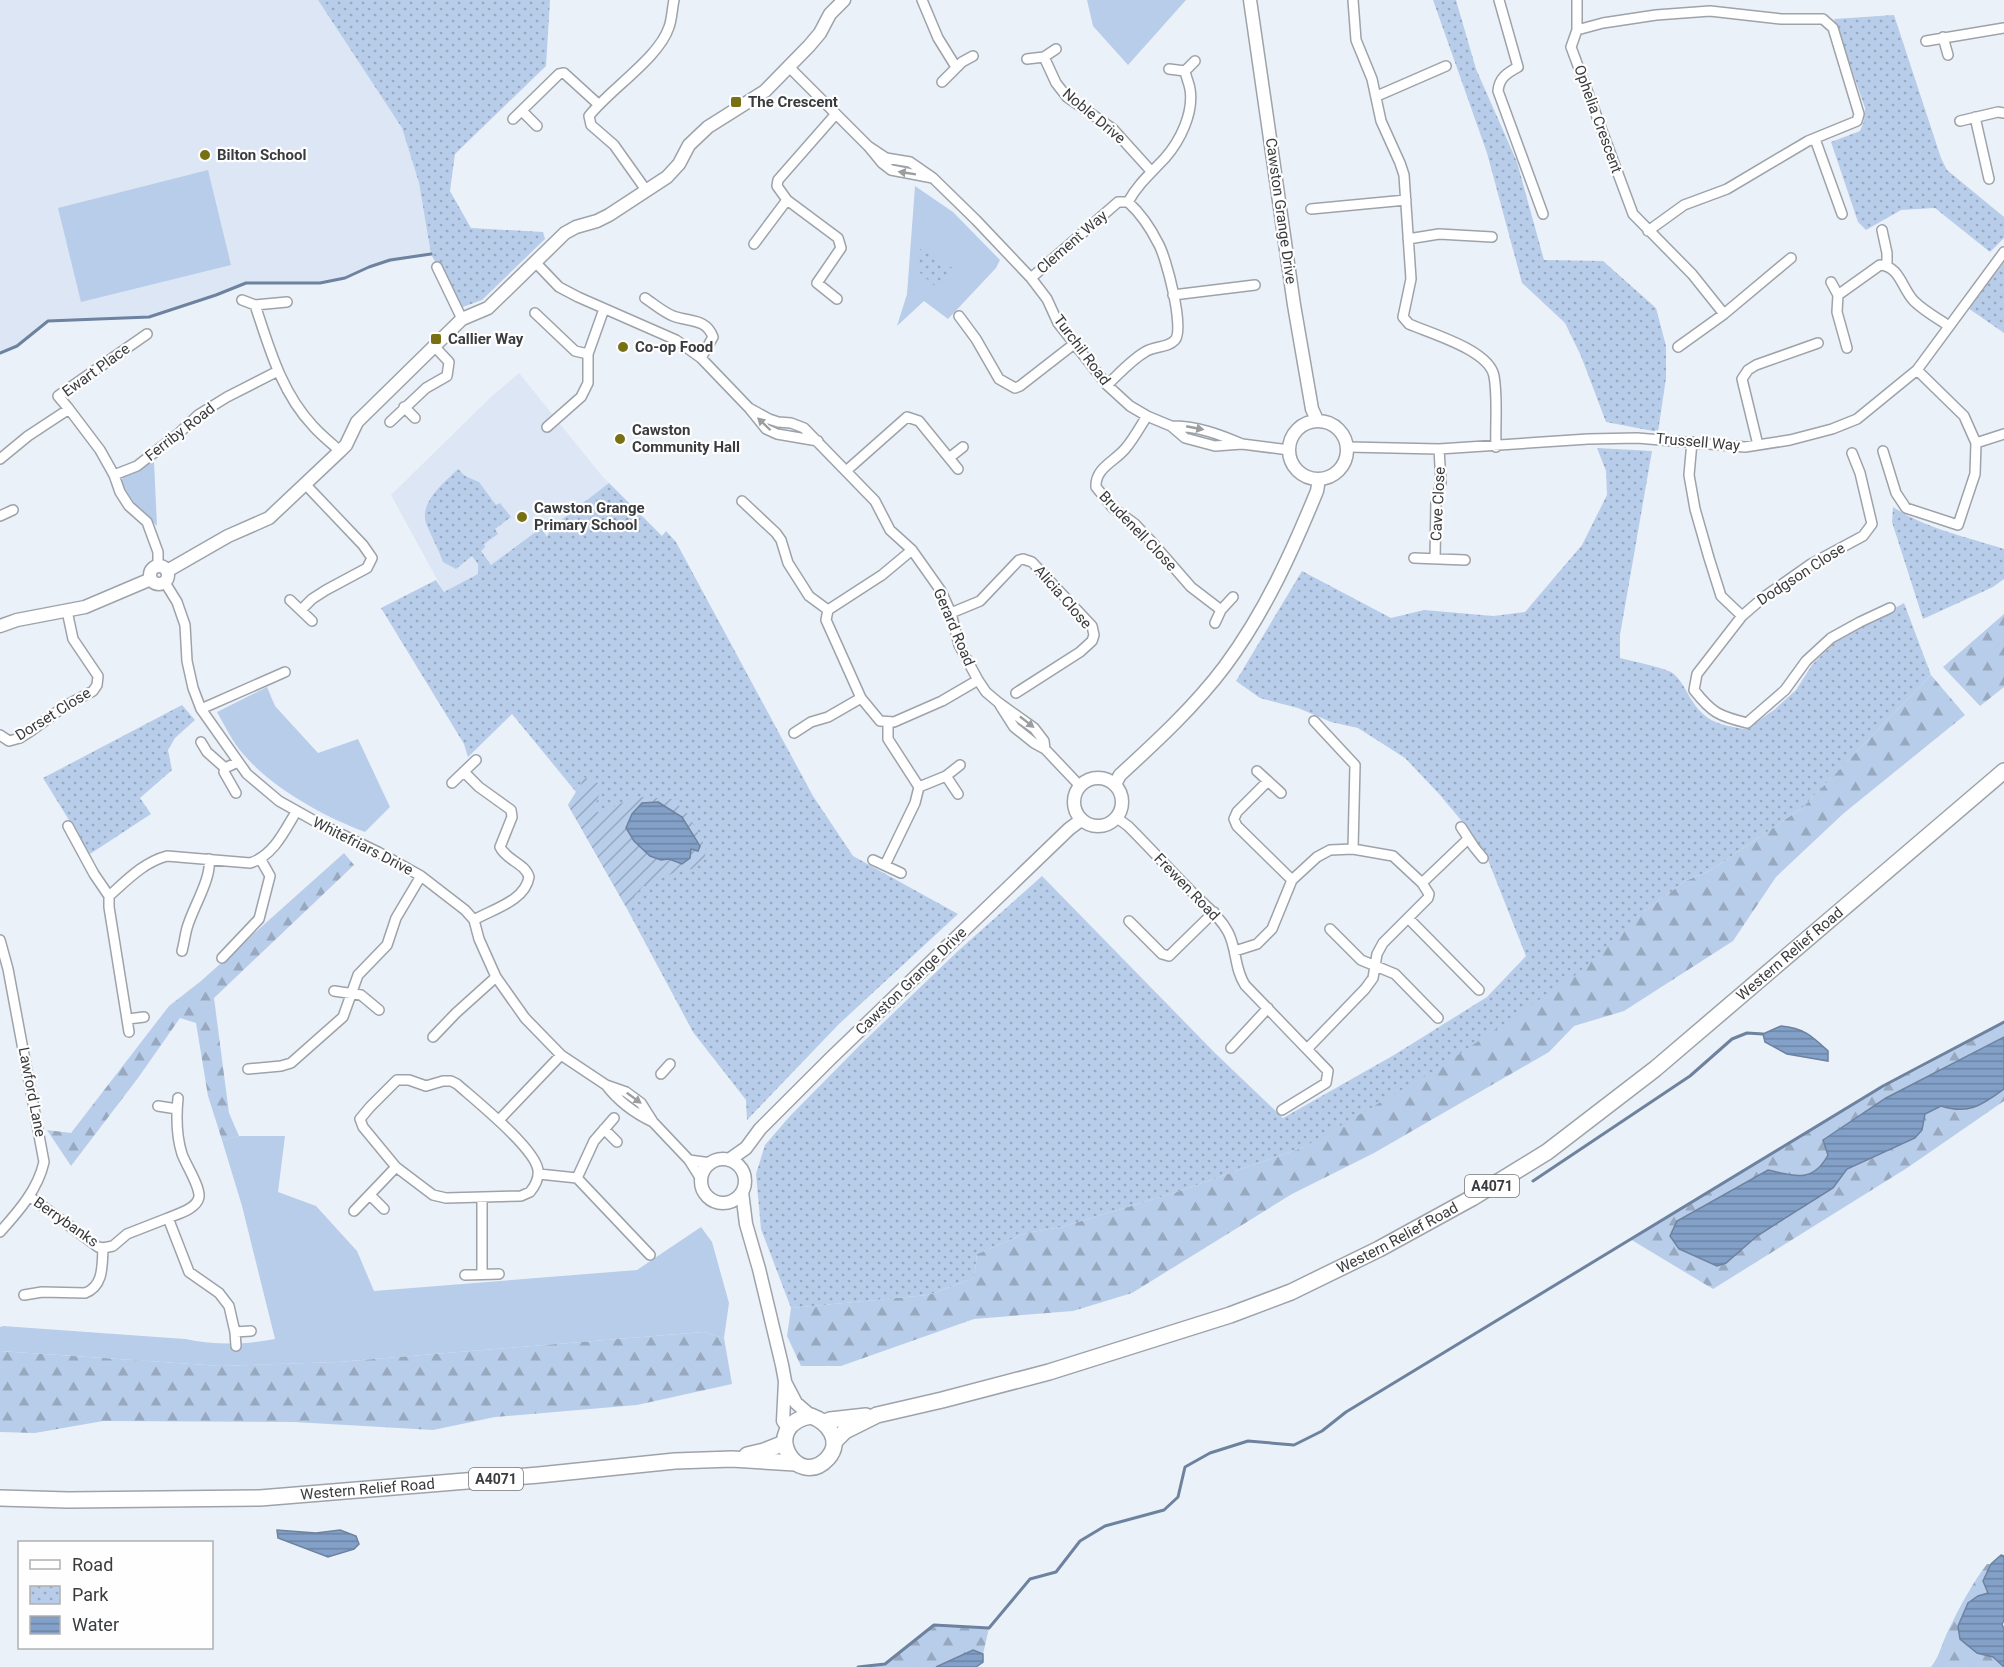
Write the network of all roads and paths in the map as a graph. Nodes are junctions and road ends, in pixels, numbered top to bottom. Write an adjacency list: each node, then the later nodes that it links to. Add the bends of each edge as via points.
1 (674, 0): 25 (street, via 669,27 659,47)
2 (844, 0): 18 (street, via 830,14 820,33)
3 (922, 0): 20 (street)
4 (1250, 0): 84 (street, Cawston Grange Drive, via 1294,305)
5 (1353, 0): 24 (street, via 1356,40)
6 (1499, 0): 41 (street, via 1518,67 1504,75 1498,92)
7 (1576, 0): 9 (street, Ophelia Crescent)
8 (2004, 28): 10 (street)
9 (1576, 30): 33 (street, via 1656,15 1710,11 1823,19 1833,28 1859,114 1857,121); 44 (street, Ophelia Crescent, via 1571,47 1633,214)
10 (1943, 37): 11 (street); 13 (street)
11 (1926, 41)
12 (1056, 49): 15 (street)
13 (1948, 55)
14 (973, 56): 20 (street)
15 (1044, 57): 16 (street); 34 (street, Noble Drive, via 1067,97 1113,129)
16 (1028, 59)
17 (1195, 61): 22 (street)
18 (788, 66): 28 (street, Turchil Road); 36 (street, via 765,91 708,128 689,145 667,177)
19 (1446, 66): 24 (street)
20 (956, 67): 23 (street)
21 (1169, 69): 22 (street)
22 (1185, 71): 34 (street, via 1191,91 1183,132 1166,158)
23 (942, 82)
24 (1377, 96): 38 (street, via 1381,121 1404,175)
25 (598, 104): 26 (street, via 564,73); 36 (street, via 589,116 591,125 614,145)
26 (522, 111): 30 (street); 32 (street)
27 (2004, 113): 29 (street)
28 (835, 115): 37 (street, via 778,180 777,186); 53 (street, Turchil Road, via 886,158 910,162 933,178)
29 (1975, 117): 31 (street); 35 (street)
30 (513, 119)
31 (1960, 121)
32 (537, 126)
33 (1815, 139): 42 (street); 44 (street, via 1727,189 1684,205)
34 (1151, 171): 39 (street)
35 (1989, 179)
36 (646, 190): 50 (street, via 609,215 565,233)
37 (787, 200): 47 (street); 59 (street, via 841,243 817,284)
38 (1406, 200): 40 (street); 46 (street)
39 (1128, 202): 53 (street, Clement Way, via 1118,202); 56 (street, via 1159,244)
40 (1311, 209)
41 (1543, 214)
42 (1842, 214)
43 (1882, 230): 51 (street)
44 (1648, 231): 65 (street, Ophelia Crescent, via 1692,274)
45 (1492, 237): 46 (street, via 1439,234)
46 (1408, 239): 93 (street, via 1411,279 1403,317 1409,324 1475,352 1488,363 1494,375)
47 (754, 244)
48 (2004, 252): 68 (street, Trussell Way)
49 (1791, 258): 65 (street)
50 (535, 261): 63 (street, Gerard Road, via 560,287); 67 (street, via 488,308)
51 (1887, 265): 57 (street, via 1880,265); 68 (street, via 1896,272 1912,299)
52 (437, 267): 67 (street)
53 (1031, 278): 71 (street, Turchil Road)
54 (1831, 282): 57 (street)
55 (1255, 285): 56 (street)
56 (1173, 295): 79 (street, via 1178,320 1176,339 1147,350)
57 (1838, 295): 74 (street, via 1837,312)
58 (645, 298): 76 (street, via 674,317 708,327 713,337)
59 (837, 299)
60 (242, 300): 62 (street)
61 (287, 302): 62 (street)
62 (255, 304): 78 (street)
63 (604, 309): 75 (street); 76 (street, Gerard Road, via 676,340)
64 (535, 313): 75 (street, via 575,351)
65 (1724, 314): 73 (street)
66 (959, 316): 71 (street, via 999,379 1015,388)
67 (462, 320): 72 (street)
68 (1949, 326): 77 (street, Trussell Way)
69 (147, 334): 81 (street, Ewart Place, via 58,396)
70 (1818, 343): 90 (street, via 1756,365 1742,379)
71 (1074, 344): 79 (street, Turchil Road)
72 (435, 347): 80 (street, via 449,362 449,373); 96 (street, via 357,422)
73 (1678, 347)
74 (1846, 348)
75 (588, 354): 86 (street, via 588,383 581,397)
76 (701, 358): 102 (street, Gerard Road, via 766,429 818,441)
77 (1917, 370): 89 (street, via 1965,416); 90 (street, Trussell Way, via 1857,419 1801,438)
78 (278, 371): 96 (street, via 299,409); 103 (street, Ferriby Road, via 198,415 137,466)
79 (1107, 385): 82 (street, Turchil Road)
80 (404, 407): 83 (street); 85 (street)
81 (69, 409): 100 (street); 103 (street, Whitefriars Drive)
82 (1147, 416): 95 (street, Turchil Road, via 1171,426 1185,438 1215,446 1242,444); 119 (street, Brudenell Close, via 1125,449 1101,470 1096,487 1191,587)
83 (415, 418)
84 (1317, 420): 92 (street, via 1341,431); 95 (street, via 1300,426)
85 (390, 422)
86 (547, 427)
87 (2004, 434): 89 (street)
88 (1692, 442): 90 (street, Trussell Way); 93 (street, Trussell Way, via 1613,438); 122 (street, via 1689,475 1709,558 1721,596)
89 (1976, 443): 97 (street, via 1975,474 1958,525 1906,508 1896,493)
90 (1758, 445)
91 (963, 447): 99 (street)
92 (1348, 447): 94 (street, Trussell Way); 104 (street, via 1341,469)
93 (1496, 447): 94 (street, Trussell Way)
94 (1440, 449): 111 (street, Cave Close)
95 (1288, 450): 104 (street, via 1300,473)
96 (340, 451): 105 (street)
97 (1883, 451)
98 (1852, 453): 122 (street, Dodgson Close, via 1872,524 1863,536 1811,564)
99 (949, 458): 101 (street); 102 (street, via 919,421 907,417)
100 (0, 459)
101 (958, 469)
102 (846, 471): 109 (street, Gerard Road, via 875,501 890,530)
103 (114, 475): 113 (street, Whitefriars Drive, via 129,506 147,522)
104 (1319, 479): 146 (street, via 1276,585 1224,667)
105 (305, 484): 113 (street, via 269,518); 117 (street, via 372,558 367,568 326,590)
106 (742, 501): 118 (street, via 776,533 788,563 809,597)
107 (13, 510): 108 (street)
108 (0, 516)
109 (912, 550): 118 (street); 121 (street, Gerard Road, via 941,591)
110 (1414, 558): 111 (street, Cave Close)
111 (1435, 559): 112 (street, Cave Close)
112 (1465, 560)
113 (163, 573): 120 (street, via 156,583 151,579); 130 (street, Whitefriars Drive, via 185,626 187,661)
114 (1233, 597): 119 (street)
115 (290, 600): 117 (street)
116 (1890, 608): 122 (street, Dodgson Close, via 1831,638 1785,690 1747,723 1715,712 1694,690 1697,674)
117 (301, 610): 123 (street)
118 (828, 610): 129 (street, via 826,621)
119 (1221, 610): 124 (street)
120 (67, 611): 125 (street); 134 (street, Dorset Close, via 73,639 98,676 97,685 20,738 9,741)
121 (951, 613): 127 (street, Gerard Road, via 959,645); 128 (street, Alicia Close, via 980,601 1023,559 1032,562 1092,626 1092,641 1080,652)
122 (1742, 616)
123 (312, 621)
124 (1215, 623)
125 (0, 626)
126 (285, 672): 130 (street)
127 (978, 680): 132 (street, via 942,701); 147 (street, Gerard Road, via 1014,727 1045,749)
128 (1016, 693)
129 (861, 698): 132 (street, via 880,721); 133 (street)
130 (201, 709): 137 (street, Whitefriars Drive)
131 (1314, 721): 158 (street, via 1355,765)
132 (888, 723): 148 (street, via 888,739)
133 (794, 733)
134 (0, 735)
135 (201, 742): 139 (street)
136 (476, 760): 140 (street)
137 (238, 762): 139 (street); 152 (street, Whitefriars Drive, via 254,781)
138 (960, 765): 143 (street)
139 (225, 768): 149 (street)
140 (464, 771): 145 (street); 171 (street, via 511,810 500,847 507,857 527,870 529,877 515,899)
141 (1257, 771): 144 (street)
142 (2004, 771): 234 (highway, Western Relief Road / A4071, via 1655,1069 1547,1152 1472,1198 1320,1278 1230,1315 1049,1372)
143 (946, 776): 148 (street); 151 (street)
144 (1268, 781): 150 (street); 166 (street, via 1234,819)
145 (452, 783)
146 (1115, 784): 147 (street, via 1094,778); 153 (street, via 1122,797)
147 (1080, 786): 154 (street, via 1074,807)
148 (919, 787): 163 (street)
149 (236, 793)
150 (1281, 793)
151 (958, 794)
152 (296, 812): 161 (street); 165 (street, Whitefriars Drive)
153 (1117, 818): 154 (street, via 1100,827); 169 (street, Frewen Road)
154 (1081, 820): 205 (street, Cawston Grange Drive, via 830,1059)
155 (68, 826): 168 (street)
156 (1461, 827): 157 (street)
157 (1468, 839): 159 (street); 167 (street)
158 (1353, 849): 166 (street, via 1330,850); 167 (street, via 1393,856)
159 (1483, 858)
160 (209, 859): 161 (street, via 250,863); 168 (street, via 155,859); 175 (street, via 208,878 187,928)
161 (261, 860): 177 (street, via 270,876 259,920)
162 (873, 861): 163 (street)
163 (885, 865): 164 (street)
164 (901, 873)
165 (421, 876): 171 (street, Whitefriars Drive); 183 (street, via 396,918 387,945 358,975)
166 (1292, 880): 176 (street, via 1272,929 1257,944)
167 (1422, 883): 170 (street, via 1428,898)
168 (109, 896): 187 (street)
169 (1214, 912): 172 (street, via 1169,956 1162,954); 176 (street, Frewen Road, via 1228,931)
170 (1409, 918): 178 (street, via 1383,944); 181 (street)
171 (474, 920): 180 (street, Whitefriars Drive)
172 (1129, 921)
173 (1330, 929): 178 (street, via 1361,960)
174 (0, 940): 179 (street, Lawford Lane)
175 (182, 951)
176 (1235, 951): 184 (street, Frewen Road, via 1239,975)
177 (222, 958)
178 (1375, 966): 188 (street, via 1395,974); 192 (street, via 1365,989)
179 (4, 970): 216 (street, Lawford Lane, via 44,1161)
180 (496, 977): 190 (street); 193 (street, Whitefriars Drive, via 525,1018)
181 (1479, 990)
182 (334, 991): 183 (street)
183 (352, 994): 185 (street, via 361,995); 195 (street, via 343,1017 291,1063)
184 (1269, 1008): 191 (street); 192 (street, Frewen Road)
185 (379, 1010)
186 (144, 1017): 187 (street)
187 (128, 1018): 189 (street)
188 (1438, 1018)
189 (129, 1032)
190 (433, 1037)
191 (1231, 1048)
192 (1308, 1048): 200 (street, Frewen Road, via 1328,1071 1326,1083)
193 (561, 1055): 202 (street); 206 (street, Whitefriars Drive, via 606,1085 638,1115 653,1122)
194 (670, 1064): 196 (street)
195 (248, 1069)
196 (661, 1074)
197 (178, 1098): 199 (street, Berrybanks)
198 (158, 1106): 199 (street)
199 (177, 1109): 221 (street, Berrybanks, via 177,1132 199,1197 196,1204)
200 (1282, 1110)
201 (614, 1118): 203 (street)
202 (499, 1120): 209 (street, via 451,1081 426,1086 398,1080 360,1119); 211 (street, via 536,1162)
203 (604, 1129): 204 (street); 212 (street)
204 (617, 1142)
205 (746, 1148): 207 (street, Cawston Grange Drive); 210 (street)
206 (689, 1160): 208 (street); 213 (street, Whitefriars Drive)
207 (729, 1160): 208 (street); 210 (street)
208 (711, 1163): 213 (street)
209 (396, 1167): 215 (street); 217 (street, via 433,1195)
210 (743, 1173): 214 (street)
211 (539, 1174): 212 (street); 217 (street, via 530,1192 521,1196)
212 (577, 1178): 225 (street)
213 (701, 1179): 218 (street, via 708,1198)
214 (742, 1192): 218 (street, via 733,1201); 222 (street)
215 (370, 1195): 219 (street); 220 (street)
216 (29, 1196): 223 (street, Lawford Lane); 224 (street, Berrybanks)
217 (482, 1198): 226 (street)
218 (721, 1203): 222 (street)
219 (384, 1209)
220 (354, 1211)
221 (168, 1218): 224 (street, Berrybanks); 231 (street, via 189,1272 225,1300)
222 (746, 1224): 233 (street)
223 (0, 1232)
224 (103, 1248): 229 (street, Berrybanks, via 100,1276 92,1290)
225 (650, 1255)
226 (482, 1274): 227 (street); 228 (street)
227 (499, 1274)
228 (465, 1275)
229 (24, 1295)
230 (251, 1330): 231 (street)
231 (235, 1332): 232 (street)
232 (236, 1346)
233 (785, 1381): 235 (street, via 796,1403); 236 (street)
234 (877, 1414): 235 (highway, Western Relief Road / A4071); 237 (highway, Western Relief Road / A4071, via 845,1431)
235 (818, 1419): 236 (highway, A4071, via 797,1420); 237 (highway, via 831,1429)
236 (786, 1435): 238 (highway, Western Relief Road / A4071, via 764,1451); 239 (highway, via 788,1455)
237 (834, 1442): 239 (highway, A4071, via 825,1462 809,1468)
238 (732, 1459): 239 (highway, Western Relief Road / A4071); 240 (highway, Western Relief Road / A4071, via 260,1498)
239 (795, 1464)
240 (0, 1498)

